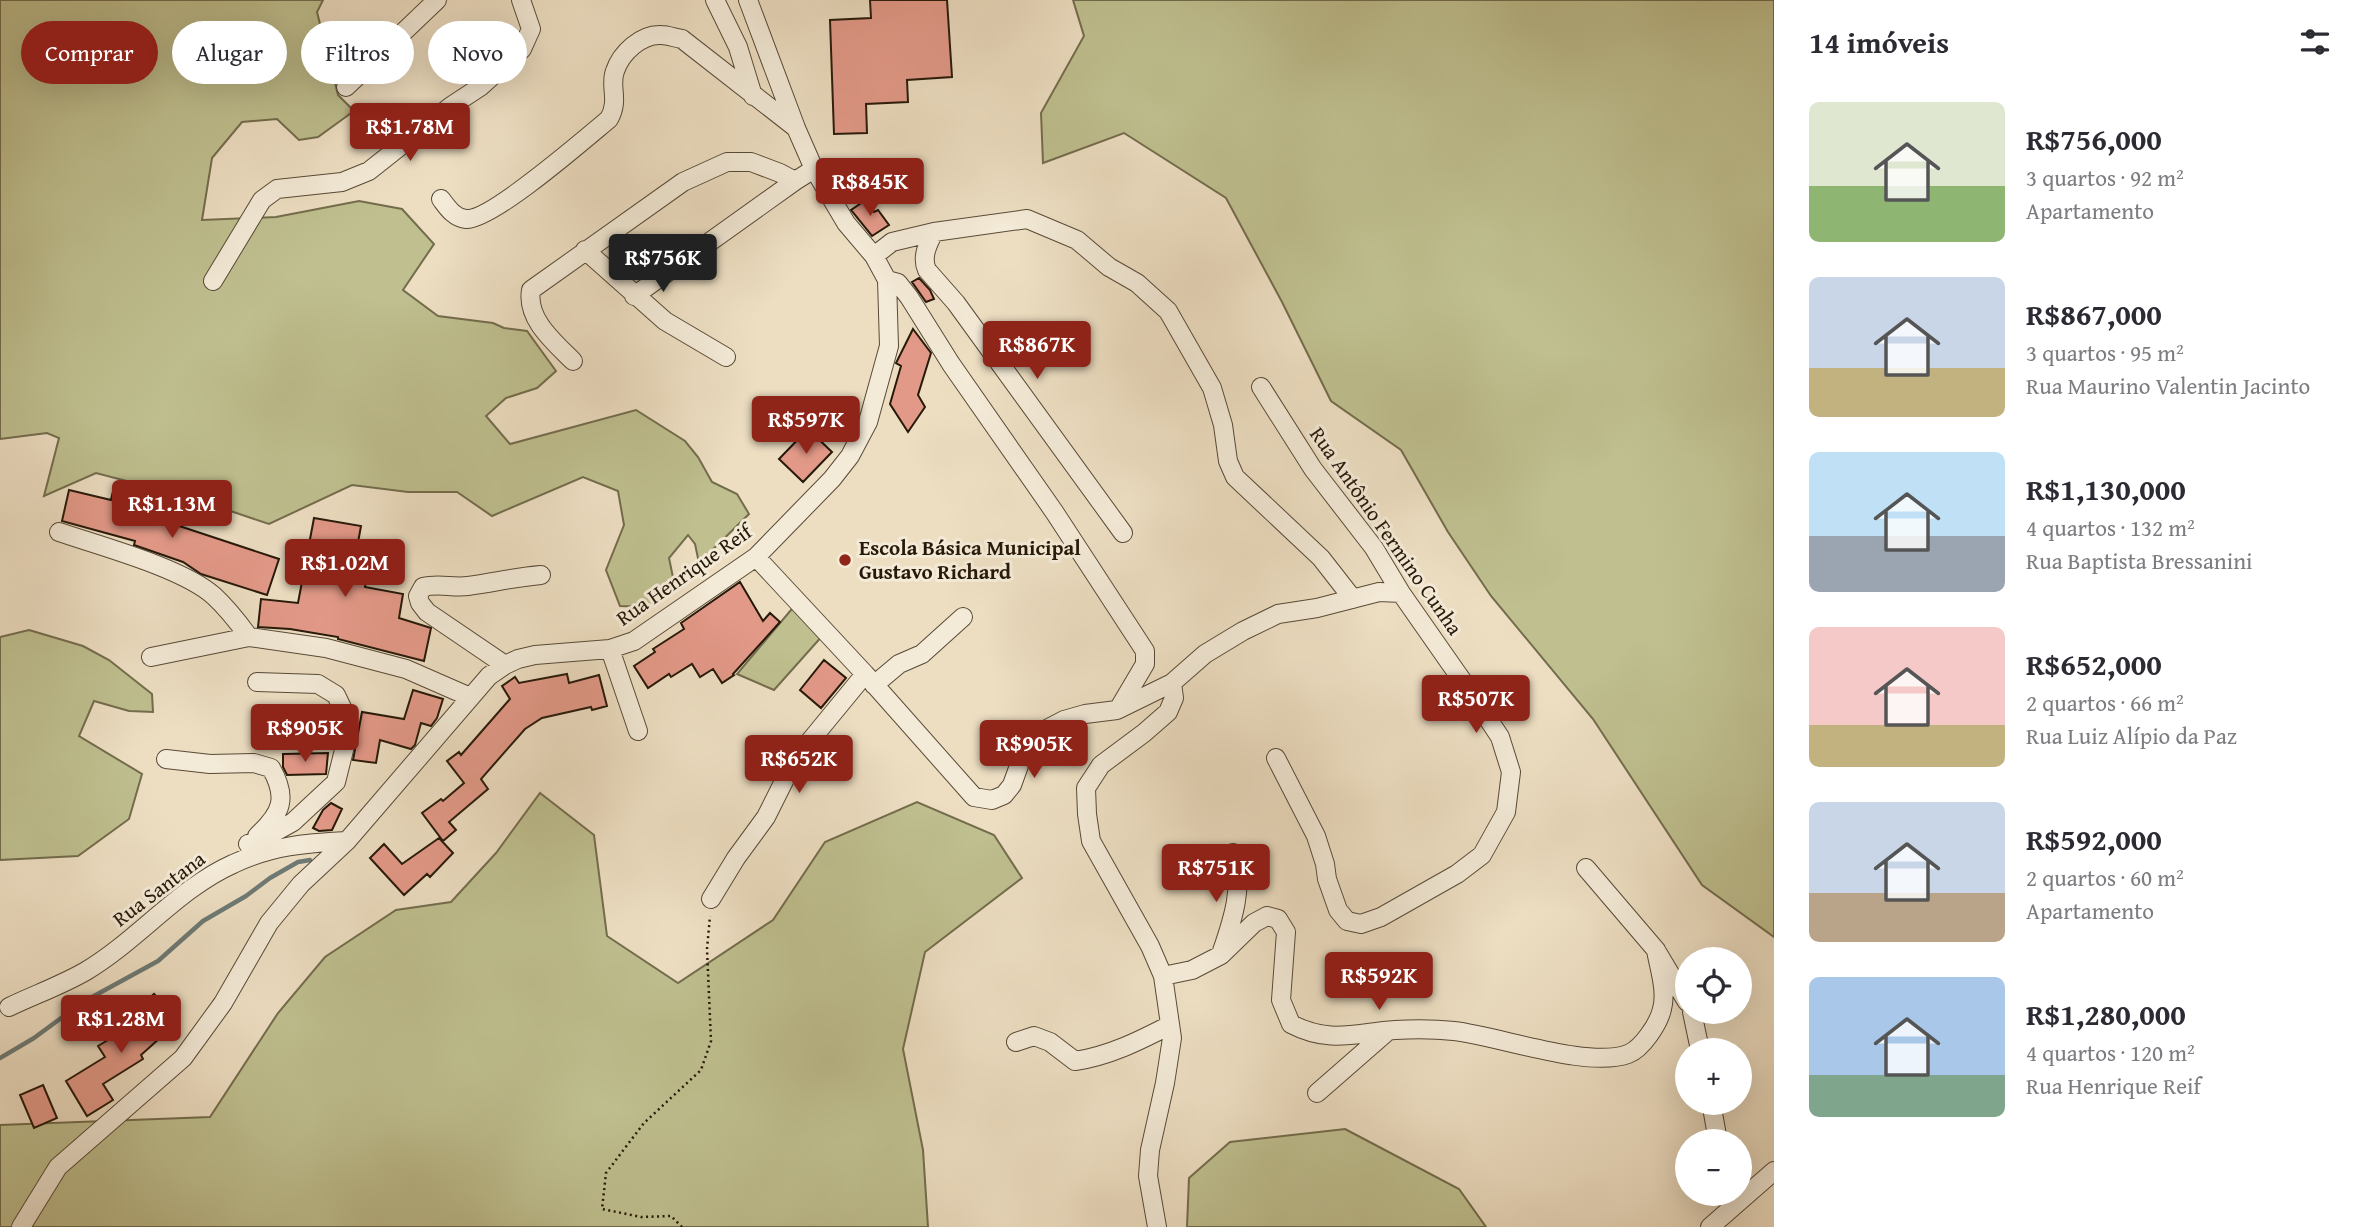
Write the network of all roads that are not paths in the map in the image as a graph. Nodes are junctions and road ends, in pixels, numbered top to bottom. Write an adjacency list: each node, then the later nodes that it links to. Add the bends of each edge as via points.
1 (437, 0): 5 (street)
2 (520, 0): 15 (street, via 531,29 522,49 480,87 369,171 342,182 277,188 262,200)
3 (715, 0): 6 (street, via 738,47)
4 (748, 0): 7 (street, Rua Henrique Reif)
5 (346, 87)
6 (753, 96): 7 (street); 10 (street, via 682,39 659,34 644,38 628,50 614,72 615,108 609,119 545,173 481,215 466,219 452,213)
7 (796, 128): 8 (street, Rua Henrique Reif)
8 (814, 169): 9 (street); 13 (street, Rua Henrique Reif, via 846,223)
9 (795, 181): 12 (street, via 751,162 727,162 683,182); 16 (street)
10 (441, 199)
11 (934, 232): 13 (street, via 892,242); 21 (street, via 925,254 927,270 956,303); 25 (street, via 1027,219 1077,240 1137,283 1168,311 1212,388 1235,477 1321,558)
12 (585, 250): 16 (street); 18 (street, via 531,290 529,301 541,328)
13 (874, 256): 14 (street, Rua Henrique Reif)
14 (887, 280): 22 (street, Rua Henrique Reif, via 889,346 868,422 832,479); 35 (street, via 898,283 909,297 1145,651 1145,664)
15 (213, 281)
16 (634, 296): 17 (street, via 665,321)
17 (726, 357)
18 (573, 361)
19 (1261, 387): 24 (street, Rua Antônio Fermino Cunha)
20 (59, 531): 27 (street, via 178,574 212,594)
21 (1123, 533)
22 (756, 557): 28 (street, Rua Henrique Reif, via 634,641); 31 (street)
23 (541, 575): 30 (street, via 465,586 435,583 423,587 418,596 428,612)
24 (1401, 593): 25 (street, via 1378,592); 37 (street, Rua Antônio Fermino Cunha, via 1500,737 1511,772 1506,812 1482,855 1381,917 1361,924 1347,920 1338,910 1316,836)
25 (1353, 599): 33 (street, via 1278,614 1205,654)
26 (964, 617): 31 (street, via 922,654)
27 (248, 637): 29 (street); 34 (street, via 326,649 406,669)
28 (610, 649): 30 (street, Rua Henrique Reif, via 535,655); 36 (street)
29 (150, 657)
30 (505, 664): 34 (street, Rua Henrique Reif)
31 (869, 679): 35 (street, via 975,797 992,800 1012,785 1025,749 1043,731 1085,714); 44 (street, via 851,689 804,751)
32 (257, 682): 40 (street, via 318,684 336,695 345,716 344,750 336,782 293,822)
33 (1172, 682): 35 (street); 47 (street, via 1174,698 1168,712 1101,765 1086,788 1091,841)
34 (470, 697): 39 (street, Rua Henrique Reif)
35 (1117, 710)
36 (638, 731)
37 (1276, 758)
38 (166, 759): 40 (street, via 254,763 271,768 280,783 281,807)
39 (347, 841): 42 (street, Rua Santana, via 297,843); 57 (street, Rua Henrique Reif, via 269,923 223,1003 183,1058 58,1167)
40 (248, 844): 42 (street)
41 (1233, 853): 46 (street, via 1238,869 1236,905)
42 (231, 864): 49 (street, Rua Santana, via 87,970)
43 (1586, 868): 45 (street)
44 (711, 899)
45 (1656, 950): 48 (street); 51 (street, via 1663,1007 1652,1033 1630,1054 1597,1059 1454,1031)
46 (1221, 955): 47 (street, via 1192,970); 51 (street, via 1254,923 1267,916 1278,919 1286,932 1281,1000 1291,1024 1308,1033 1331,1036)
47 (1163, 976): 50 (street)
48 (1675, 982)
49 (9, 1007)
50 (1170, 1025): 52 (street, via 1095,1058 1075,1061 1034,1036); 58 (street, via 1172,1038 1148,1176)
51 (1388, 1031): 53 (street)
52 (1016, 1042)
53 (1317, 1093)
54 (1774, 1171): 55 (street)
55 (1752, 1185)
56 (1723, 1206): 59 (street)
57 (21, 1227)
58 (1157, 1227)
59 (1710, 1227)

